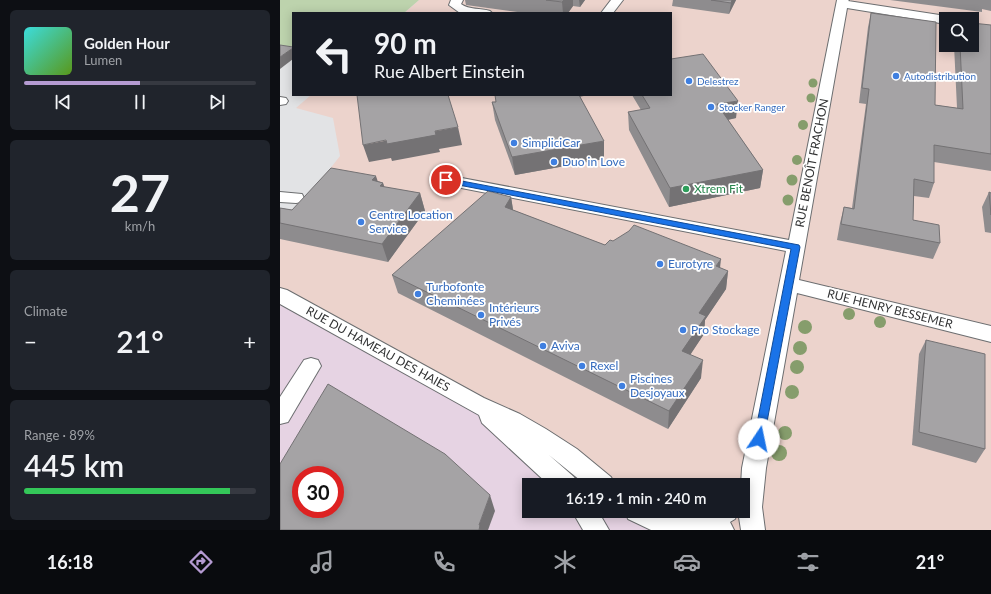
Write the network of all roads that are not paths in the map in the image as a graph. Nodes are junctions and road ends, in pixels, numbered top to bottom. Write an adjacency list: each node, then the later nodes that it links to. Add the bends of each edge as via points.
1 (457, 0): 4 (street, via 455,5 462,10)
2 (617, 0): 5 (street)
3 (843, 2): 6 (street); 10 (street, RUE BENOÎT FRACHON)
4 (478, 12)
5 (609, 12)
6 (939, 19)
7 (446, 180): 10 (street)
8 (280, 197): 9 (street)
9 (296, 198)
10 (796, 247): 11 (street, RUE BENOÎT FRACHON)
11 (789, 284): 13 (street, RUE HENRY BESSEMER); 17 (street, RUE BENOÎT FRACHON)
12 (280, 295): 15 (street, RUE DU HAMEAU DES HAIES)
13 (991, 334)
14 (311, 366): 16 (street)
15 (476, 404): 18 (street, RUE DU HAMEAU DES HAIES); 19 (street, RUE DU HAMEAU DES HAIES, via 505,416 547,441)
16 (280, 415)
17 (754, 468): 20 (street, RUE BENOÎT FRACHON); 27 (street, RUE BENOÎT FRACHON, via 750,507)
18 (559, 478)
19 (594, 478)
20 (749, 478)
21 (589, 518): 26 (street)
22 (650, 518): 24 (street)
23 (720, 518): 25 (street)
24 (668, 528): 25 (street, via 687,524)
25 (712, 528)
26 (597, 530)
27 (753, 530)

